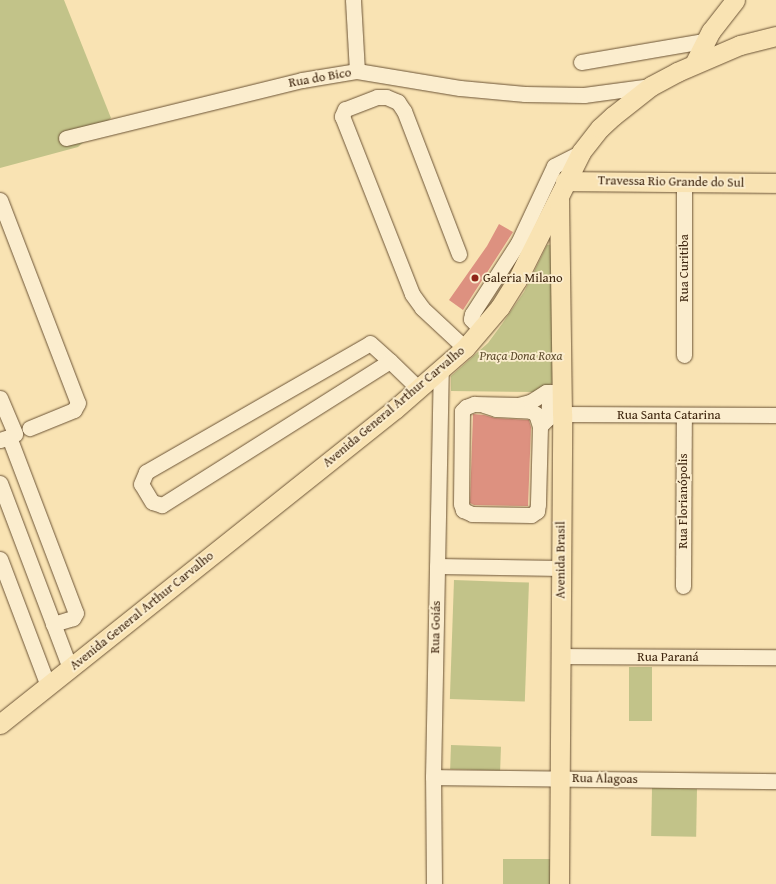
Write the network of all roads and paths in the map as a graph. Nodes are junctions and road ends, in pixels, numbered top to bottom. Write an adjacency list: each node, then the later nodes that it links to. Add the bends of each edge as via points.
1 (353, 0): 6 (street)
2 (735, 0): 4 (main road)
3 (776, 36): 4 (main road, via 740,44)
4 (710, 42): 5 (street); 7 (main road, Avenida General Arthur Carvalho, via 694,64)
5 (581, 62)
6 (357, 71): 7 (street, Rua do Bico, via 460,88 525,94 584,95); 8 (street, Rua do Bico, via 302,80)
7 (651, 86): 9 (main road, Avenida General Arthur Carvalho, via 600,128)
8 (66, 138)
9 (581, 152): 12 (main road, Avenida General Arthur Carvalho); 17 (street, via 554,166 518,243 472,314 471,319)
10 (684, 182): 11 (main road, Travessa Rio Grande do Sul); 12 (main road, Travessa Rio Grande do Sul); 19 (street, Rua Curitiba)
11 (776, 183)
12 (562, 187): 14 (main road, Avenida General Arthur Carvalho); 15 (main road, Avenida Brasil)
13 (0, 200): 30 (street, via 78,403 74,410)
14 (543, 226): 15 (main road); 17 (main road, Avenida General Arthur Carvalho, via 517,280)
15 (560, 236): 23 (main road, Avenida Brasil)
16 (459, 254): 18 (street, via 404,111 398,102 386,97 377,97 345,109 342,116 412,294 422,308)
17 (481, 330): 18 (main road, Avenida General Arthur Carvalho)
18 (465, 348): 21 (main road, Avenida General Arthur Carvalho)
19 (684, 355)
20 (390, 361): 20 (street, via 372,344 367,344 146,472 141,484 152,502 162,505); 22 (street)
21 (441, 370): 22 (main road, Avenida General Arthur Carvalho); 35 (street, Rua Goiás)
22 (419, 389): 41 (main road, Avenida General Arthur Carvalho)
23 (556, 392): 25 (street, via 542,394 530,402 518,405); 26 (main road, Avenida Brasil); 29 (street, via 548,418)
24 (0, 398): 31 (street)
25 (484, 405): 29 (street, via 496,409 531,411 536,414); 29 (street, via 474,404 462,411 461,504 465,512 531,515 537,511)
26 (562, 414): 27 (street, Rua Santa Catarina); 36 (main road, Avenida Brasil)
27 (684, 415): 28 (street, Rua Santa Catarina); 37 (street, Rua Florianópolis)
28 (776, 415)
29 (540, 426)
30 (30, 428)
31 (15, 434)
32 (0, 440): 38 (street, via 9,437 76,613 73,618)
33 (0, 483): 38 (street)
34 (0, 559): 42 (street)
35 (437, 566): 36 (street); 44 (street, Rua Goiás)
36 (561, 568): 39 (main road, Avenida Brasil)
37 (683, 586)
38 (54, 624): 41 (street)
39 (560, 656): 40 (street, Rua Paraná); 45 (main road, Avenida Brasil)
40 (776, 657)
41 (70, 668): 42 (main road, Avenida General Arthur Carvalho)
42 (48, 686): 43 (main road, Avenida General Arthur Carvalho)
43 (0, 724)
44 (434, 777): 45 (street, Rua Alagoas); 47 (street, Rua Goiás)
45 (560, 778): 46 (street, Rua Alagoas); 48 (main road, Avenida Brasil)
46 (776, 781)
47 (434, 884)
48 (559, 884)

